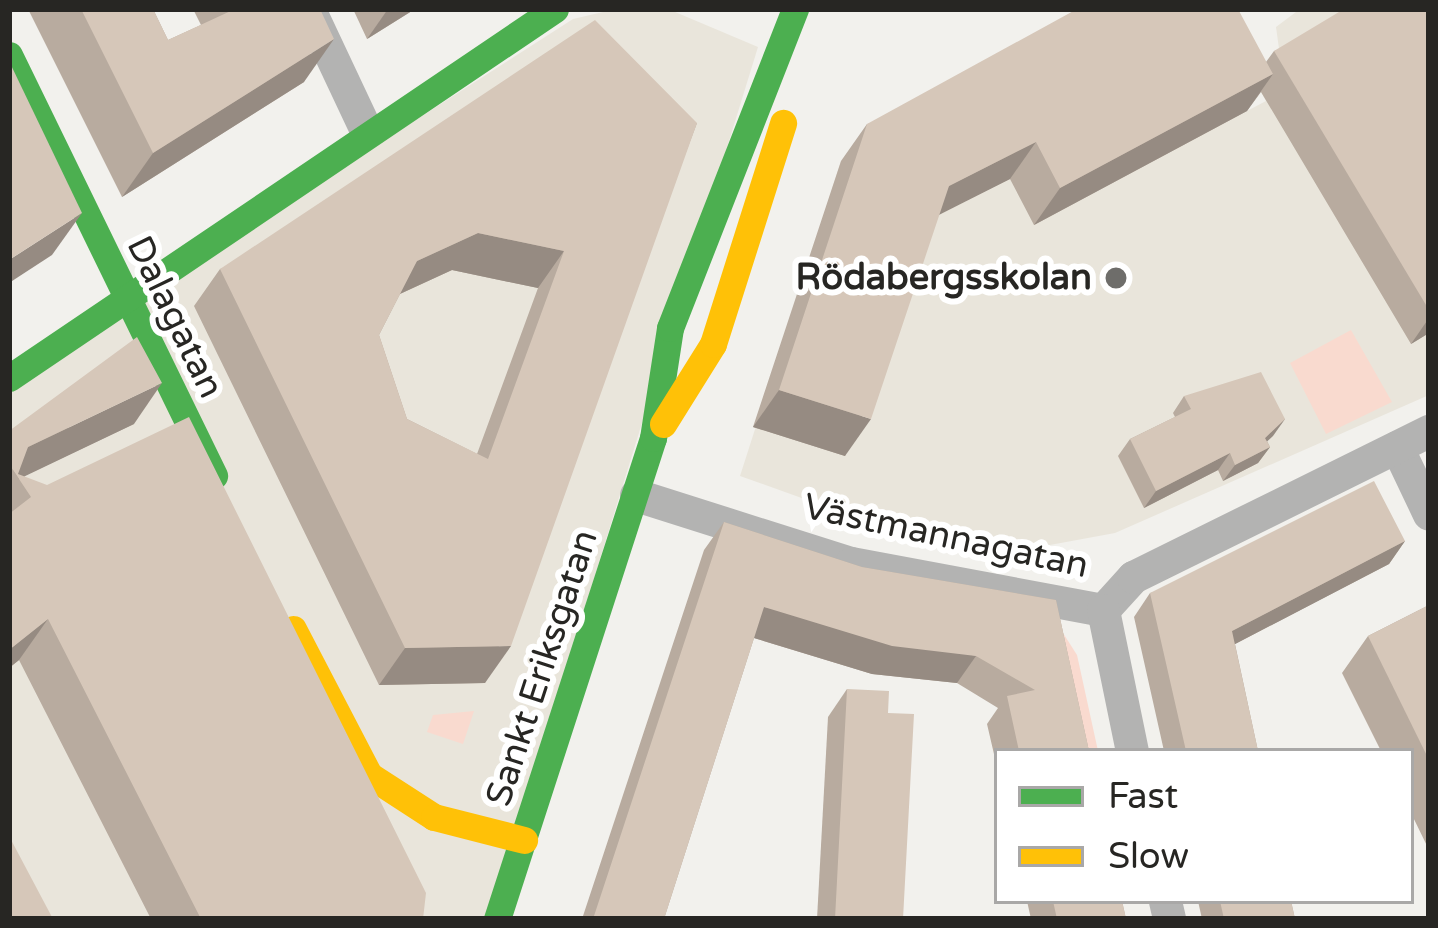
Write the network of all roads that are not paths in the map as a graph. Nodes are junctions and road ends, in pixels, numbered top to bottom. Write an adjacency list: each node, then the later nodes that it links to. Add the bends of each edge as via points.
1 (309, 9): 6 (street)
2 (555, 9): 6 (street)
3 (795, 9): 11 (street, Sankt Eriksgatan, via 670,328)
4 (825, 9): 11 (street, Sankt Eriksgatan, via 713,344)
5 (9, 55): 7 (street, Dalagatan)
6 (366, 130): 7 (street)
7 (124, 293): 8 (street); 9 (street, Dalagatan)
8 (9, 377)
9 (186, 422): 12 (street); 15 (street, Dalagatan)
10 (1429, 430): 13 (street)
11 (653, 438): 14 (street, Sankt Eriksgatan)
12 (147, 439)
13 (1397, 447): 16 (street); 18 (street, via 1133,577)
14 (636, 494): 18 (street, Västmannagatan, via 851,562); 20 (street, Sankt Eriksgatan)
15 (229, 505)
16 (1429, 514)
17 (283, 609): 20 (street, via 369,775 434,817)
18 (1103, 610): 19 (street, Västmannagatan)
19 (1131, 748)
20 (524, 840): 21 (street, Sankt Eriksgatan)
21 (497, 919)

